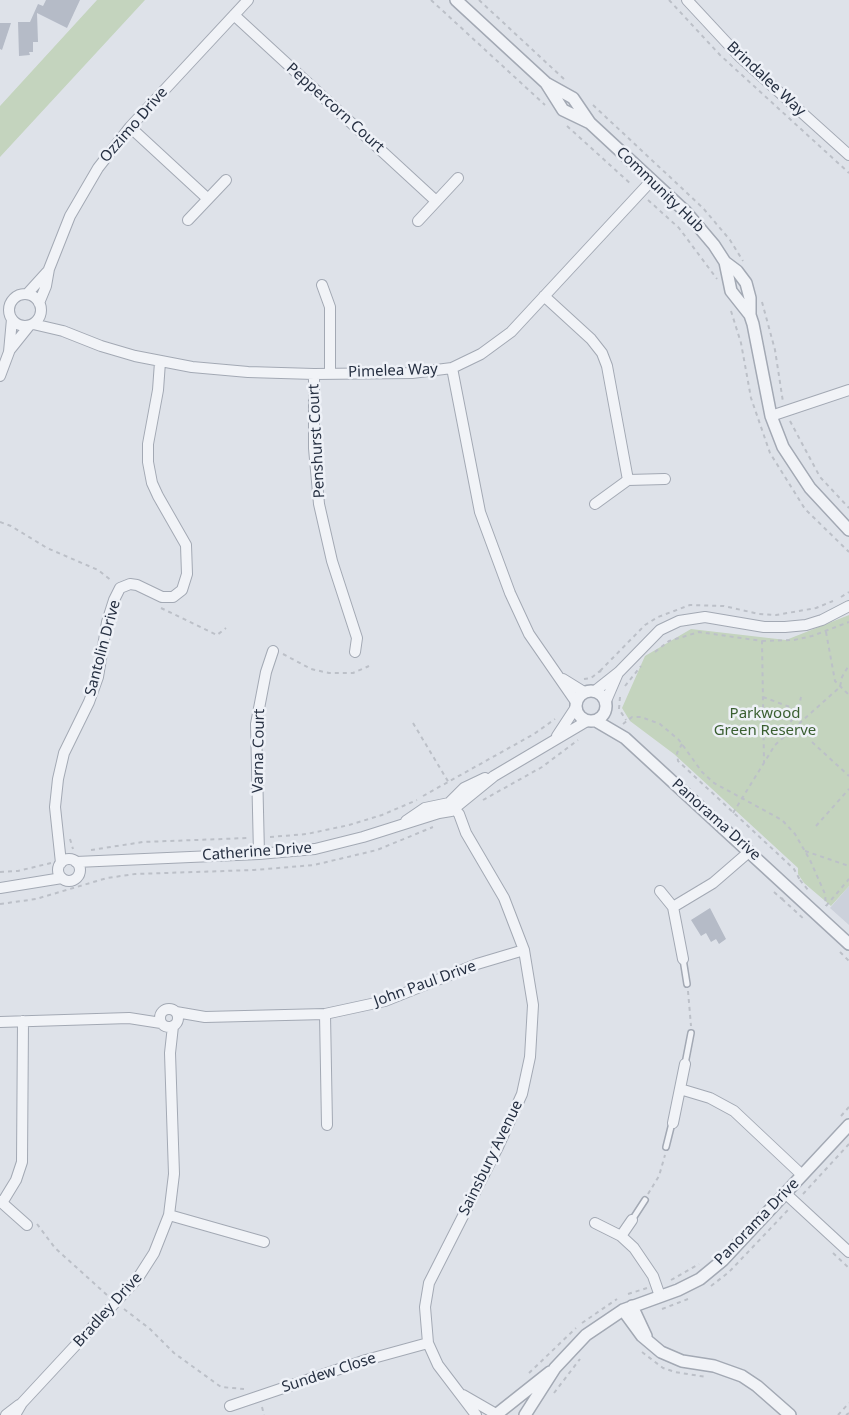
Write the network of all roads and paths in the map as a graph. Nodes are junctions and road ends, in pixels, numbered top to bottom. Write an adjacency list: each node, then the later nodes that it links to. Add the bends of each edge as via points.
1 (248, 0): 6 (street, Ozzimo Drive)
2 (431, 0): 9 (path)
3 (456, 0): 15 (street, Community Hub, via 546,83 573,98 590,123)
4 (479, 0): 7 (path)
5 (687, 0): 12 (street, Brindalee Way, via 739,56)
6 (234, 15): 11 (street, Ozzimo Drive); 18 (street, Peppercorn Court)
7 (570, 84)
8 (591, 104): 22 (path, via 703,208 730,240)
9 (546, 106)
10 (561, 119): 16 (path)
11 (130, 127): 17 (street); 23 (street, Ozzimo Drive, via 83,192)
12 (849, 155)
13 (458, 178): 18 (street)
14 (226, 180): 17 (street)
15 (652, 180): 16 (street, Pimelea Way); 21 (street, Community Hub, via 686,212)
16 (640, 192): 24 (path, via 679,228); 28 (street, Pimelea Way)
17 (208, 199): 19 (street)
18 (436, 201): 20 (street)
19 (188, 220)
20 (418, 221)
21 (725, 262): 31 (street, Community Hub, via 731,290); 31 (street, Community Hub, via 746,283)
22 (746, 266)
23 (49, 269): 26 (street, Ozzimo Drive); 29 (street, Ozzimo Drive)
24 (718, 282)
25 (322, 285): 38 (street, via 330,307)
26 (27, 294): 29 (street); 32 (street, via 17,296 10,304)
27 (759, 294): 42 (path, via 768,320)
28 (544, 296): 37 (street, Pimelea Way, via 503,339); 45 (street, via 602,353)
29 (40, 308): 33 (street); 34 (street, Pimelea Way)
30 (731, 309): 50 (path, via 741,343 750,398 770,453 805,509)
31 (750, 315): 43 (street, Community Hub)
32 (12, 319): 33 (street, via 19,325); 35 (street)
33 (31, 325): 34 (street, Pimelea Way); 35 (street)
34 (63, 331): 36 (street, Pimelea Way, via 101,346)
35 (9, 352): 40 (street)
36 (163, 363): 39 (street, Pimelea Way, via 233,372); 51 (street, Santolin Drive, via 148,444 148,462 152,483 186,545 187,574 182,590 173,597 162,597 137,585)
37 (452, 368): 38 (street, Pimelea Way, via 412,373); 65 (street, via 480,512 529,634)
38 (330, 373): 39 (street, Pimelea Way)
39 (314, 374): 59 (street, Penshurst Court, via 314,448 320,504 332,561 357,638)
40 (0, 376)
41 (849, 390): 42 (street)
42 (786, 411): 43 (street); 47 (path, via 820,477)
43 (771, 416): 49 (street, Community Hub, via 783,448 810,488)
44 (665, 479): 45 (street)
45 (628, 480): 46 (street)
46 (595, 504)
47 (849, 508)
48 (0, 522): 51 (path, via 64,557 98,570)
49 (849, 530)
50 (849, 552)
51 (120, 588): 98 (street, Santolin Drive, via 107,622 98,677 64,753 58,779 55,807 58,832)
52 (154, 605): 55 (path, via 217,635)
53 (849, 606): 64 (street, via 822,620 785,627 764,628 705,617 679,621 660,630)
54 (849, 622): 56 (path)
55 (226, 628)
56 (826, 632): 57 (path, via 794,640); 68 (path, via 833,673)
57 (762, 641): 60 (path, via 699,632 670,641); 71 (path)
58 (273, 651): 63 (path, via 311,669 328,673 353,673); 93 (street, Varna Court, via 256,724)
59 (355, 652)
60 (653, 654)
61 (642, 665): 78 (path, via 620,696)
62 (849, 665): 68 (path)
63 (369, 666)
64 (619, 672): 67 (street); 74 (street)
65 (557, 674): 69 (street); 73 (street)
66 (583, 679): 67 (path, via 591,678 600,671)
67 (607, 680): 69 (street)
68 (840, 687): 70 (path); 84 (path, via 775,745)
69 (590, 691): 73 (street); 74 (street, via 604,696)
70 (849, 695)
71 (762, 697): 75 (path); 81 (path)
72 (801, 697): 75 (path)
73 (576, 704): 76 (street, via 579,715); 79 (street)
74 (606, 706): 76 (street); 78 (street, Panorama Drive)
75 (798, 710): 81 (path, via 780,732)
76 (592, 720): 79 (street, Catherine Drive); 82 (street, Panorama Drive)
77 (413, 723): 86 (path)
78 (622, 724): 82 (street, Panorama Drive); 88 (path, via 632,717 660,724 679,740 714,783)
79 (567, 729): 80 (path, via 578,740); 86 (path, via 556,717 534,734); 89 (street, Catherine Drive, via 494,776)
80 (583, 736)
81 (763, 736): 84 (path)
82 (625, 738): 95 (street, Panorama Drive)
83 (812, 742): 85 (path)
84 (764, 762): 88 (path)
85 (849, 776)
86 (449, 783): 93 (path, via 405,805 349,825)
87 (849, 789): 91 (path)
88 (742, 798): 90 (path); 96 (path, via 782,820)
89 (452, 808): 97 (street, Catherine Drive, via 315,849); 108 (street, Sainsbury Avenue, via 504,898)
90 (733, 812)
91 (816, 826)
92 (70, 838): 98 (path)
93 (259, 838): 94 (path, via 142,842); 97 (street, Varna Court)
94 (88, 850)
95 (750, 851): 106 (street, via 713,883); 107 (street, Panorama Drive)
96 (805, 851): 99 (path); 102 (path, via 825,894 826,906)
97 (259, 854): 98 (street, Catherine Drive, via 107,861)
98 (70, 859): 100 (path, via 55,855 52,862); 101 (street, Santolin Drive); 101 (street, Catherine Drive, via 74,880); 103 (street, Catherine Drive)
99 (849, 866)
100 (0, 872)
101 (62, 878): 103 (street, Catherine Drive)
102 (849, 879)
103 (25, 884): 104 (street, Catherine Drive)
104 (0, 888)
105 (660, 890): 106 (street)
106 (673, 907): 109 (street)
107 (849, 944)
108 (524, 950): 113 (street, John Paul Drive, via 477,964 385,1001); 145 (street, Sainsbury Avenue, via 532,1005 530,1057 522,1094 429,1282 424,1307)
109 (683, 959): 110 (lane)
110 (687, 984): 119 (path, via 691,1005)
111 (162, 1011): 112 (street, via 168,1008); 115 (street, John Paul Drive); 118 (street, via 160,1016)
112 (176, 1012): 114 (street, John Paul Drive); 118 (street, via 178,1017)
113 (325, 1014): 114 (street, John Paul Drive); 125 (street)
114 (205, 1017): 118 (street, John Paul Drive)
115 (129, 1018): 116 (street, John Paul Drive); 118 (street, John Paul Drive)
116 (23, 1021): 117 (street, John Paul Drive); 131 (street, via 22,1162 16,1180)
117 (0, 1022)
118 (168, 1024): 132 (street, Bradley Drive, via 174,1174)
119 (690, 1033): 120 (lane)
120 (685, 1064): 121 (street)
121 (680, 1089): 124 (street); 128 (street, via 710,1098 734,1111)
122 (849, 1107): 123 (path)
123 (837, 1120)
124 (673, 1123): 127 (lane)
125 (327, 1125)
126 (849, 1125): 128 (street, Panorama Drive)
127 (666, 1147): 130 (path, via 660,1176)
128 (802, 1175): 129 (street, Panorama Drive)
129 (785, 1194): 138 (street); 142 (street, Panorama Drive, via 723,1260 700,1279)
130 (644, 1200): 133 (lane)
131 (1, 1202): 135 (street)
132 (169, 1215): 137 (street); 149 (street, Bradley Drive, via 154,1253 138,1278)
133 (632, 1220): 136 (street)
134 (595, 1223): 136 (street)
135 (27, 1225)
136 (622, 1236): 140 (street, via 645,1261)
137 (264, 1242)
138 (849, 1252)
139 (704, 1261): 140 (path)
140 (656, 1284): 141 (path); 142 (street)
141 (626, 1295)
142 (660, 1296): 144 (street, Panorama Drive)
143 (620, 1298): 147 (path, via 590,1316)
144 (628, 1308): 146 (street, Panorama Drive, via 586,1335); 158 (street, via 635,1328 661,1352 682,1361 714,1366 742,1376)
145 (428, 1343): 148 (street, Sainsbury Avenue, via 438,1365); 151 (street, Sundew Close, via 366,1360)
146 (555, 1368): 156 (street, Panorama Drive); 157 (street, Panorama Drive)
147 (528, 1374)
148 (458, 1393): 155 (street, Sainsbury Avenue); 156 (street, Sainsbury Avenue)
149 (22, 1403): 153 (street, Bradley Drive); 154 (street, Bradley Drive)
150 (849, 1403): 159 (path)
151 (230, 1406)
152 (0, 1414): 153 (street)
153 (6, 1415)
154 (15, 1415)
155 (476, 1415)
156 (497, 1415)
157 (525, 1415)
158 (790, 1415)
159 (838, 1415)

